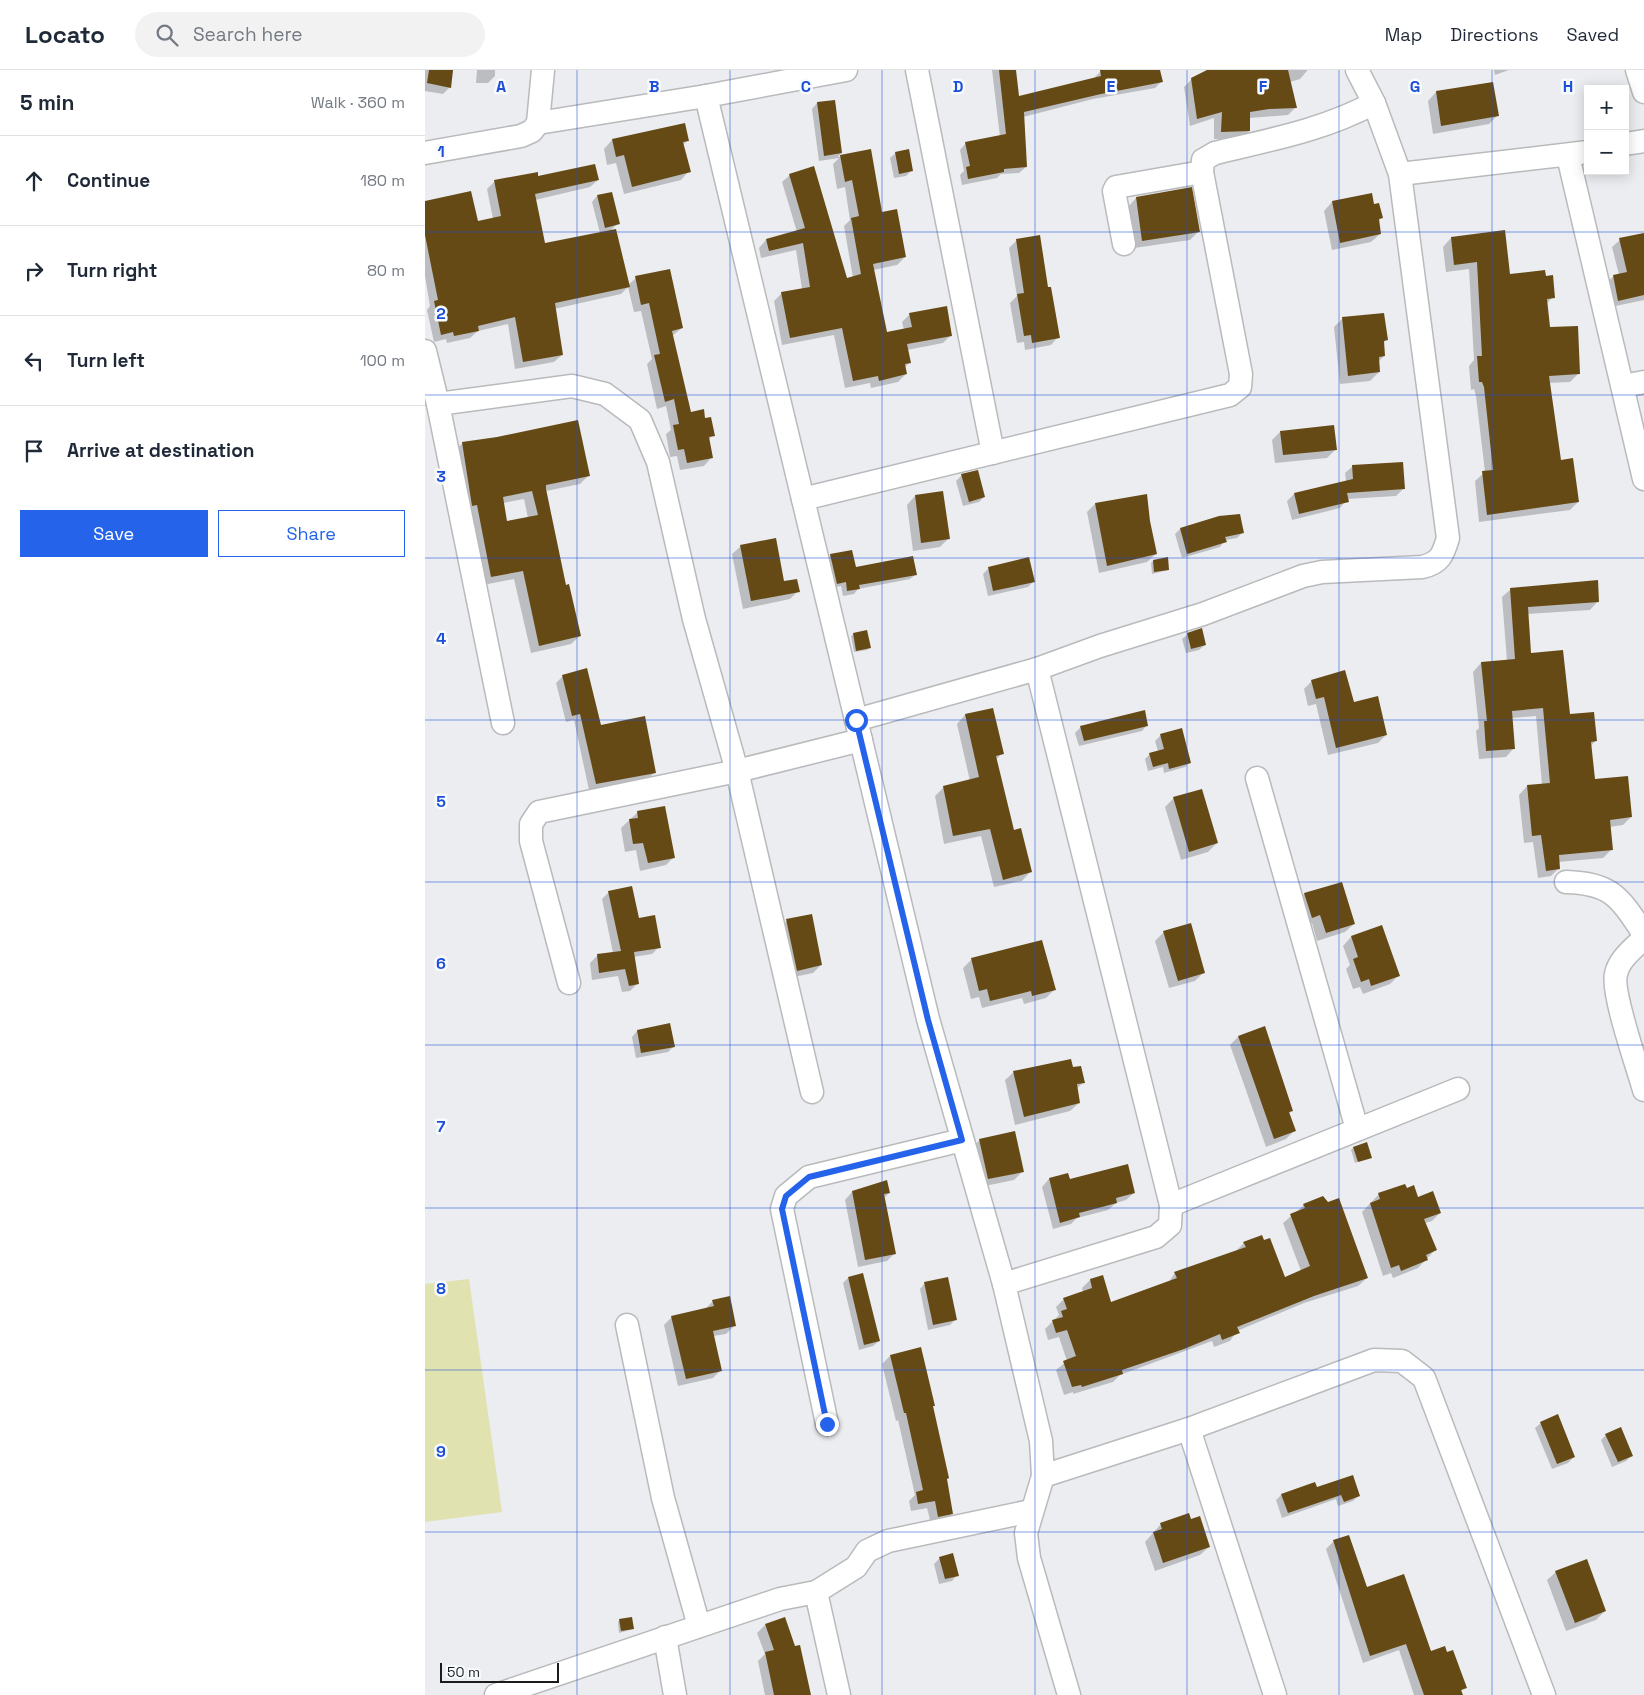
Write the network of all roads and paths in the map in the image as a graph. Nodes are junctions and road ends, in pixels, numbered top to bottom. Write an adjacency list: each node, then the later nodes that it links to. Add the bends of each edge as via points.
1 (543, 70): 9 (street)
2 (847, 70): 7 (street)
3 (917, 70): 20 (street)
4 (1357, 70): 8 (street)
5 (1637, 70): 6 (street)
6 (1644, 92)
7 (706, 96): 9 (street); 22 (street)
8 (1374, 103): 14 (street, via 1349,117 1310,131 1215,153 1203,160); 15 (street)
9 (539, 122): 12 (street, via 521,136)
10 (1644, 141): 11 (street)
11 (1629, 143)
12 (425, 153)
13 (1578, 154): 15 (street); 18 (street)
14 (1202, 172): 16 (street, via 1116,187 1114,191); 20 (street, via 1241,374 1240,387 1231,395)
15 (1400, 174): 23 (street, via 1448,538 1442,557 1433,565 1421,567 1322,572 1303,576 1203,614)
16 (1124, 244)
17 (425, 352): 19 (street)
18 (1633, 384): 21 (street)
19 (438, 404): 24 (street); 26 (street, via 572,386 605,394 640,420 658,462 694,619)
20 (993, 452): 22 (street)
21 (1644, 480)
22 (803, 498): 25 (street)
23 (1037, 669): 25 (street); 36 (street)
24 (503, 723)
25 (859, 730): 26 (street); 35 (street, via 928,1020)
26 (737, 771): 30 (street, via 539,812 531,824 531,841); 33 (street)
27 (1257, 778): 34 (street)
28 (1566, 882): 29 (street, via 1589,882 1615,895)
29 (1644, 936): 32 (street, via 1625,956 1615,974 1617,995)
30 (569, 983)
31 (1458, 1089): 34 (street)
32 (1644, 1090)
33 (812, 1092)
34 (1357, 1129): 36 (street)
35 (962, 1140): 37 (street); 39 (street, via 809,1177 786,1196 782,1209)
36 (1171, 1205): 37 (street, via 1169,1225 1156,1237)
37 (1004, 1284): 41 (street, via 1041,1441)
38 (627, 1325): 44 (street, via 663,1498)
39 (827, 1424)
40 (1189, 1429): 41 (street); 50 (street); 51 (street, via 1374,1360 1402,1361 1424,1378)
41 (1043, 1476): 42 (street)
42 (1031, 1512): 43 (street, via 888,1541 867,1551 856,1568); 49 (street, via 1026,1532 1029,1558)
43 (815, 1592): 44 (street, via 780,1599); 48 (street)
44 (699, 1626): 45 (street)
45 (665, 1637): 46 (street); 47 (street)
46 (498, 1695)
47 (675, 1695)
48 (839, 1695)
49 (1069, 1695)
50 (1275, 1695)
51 (1544, 1695)

